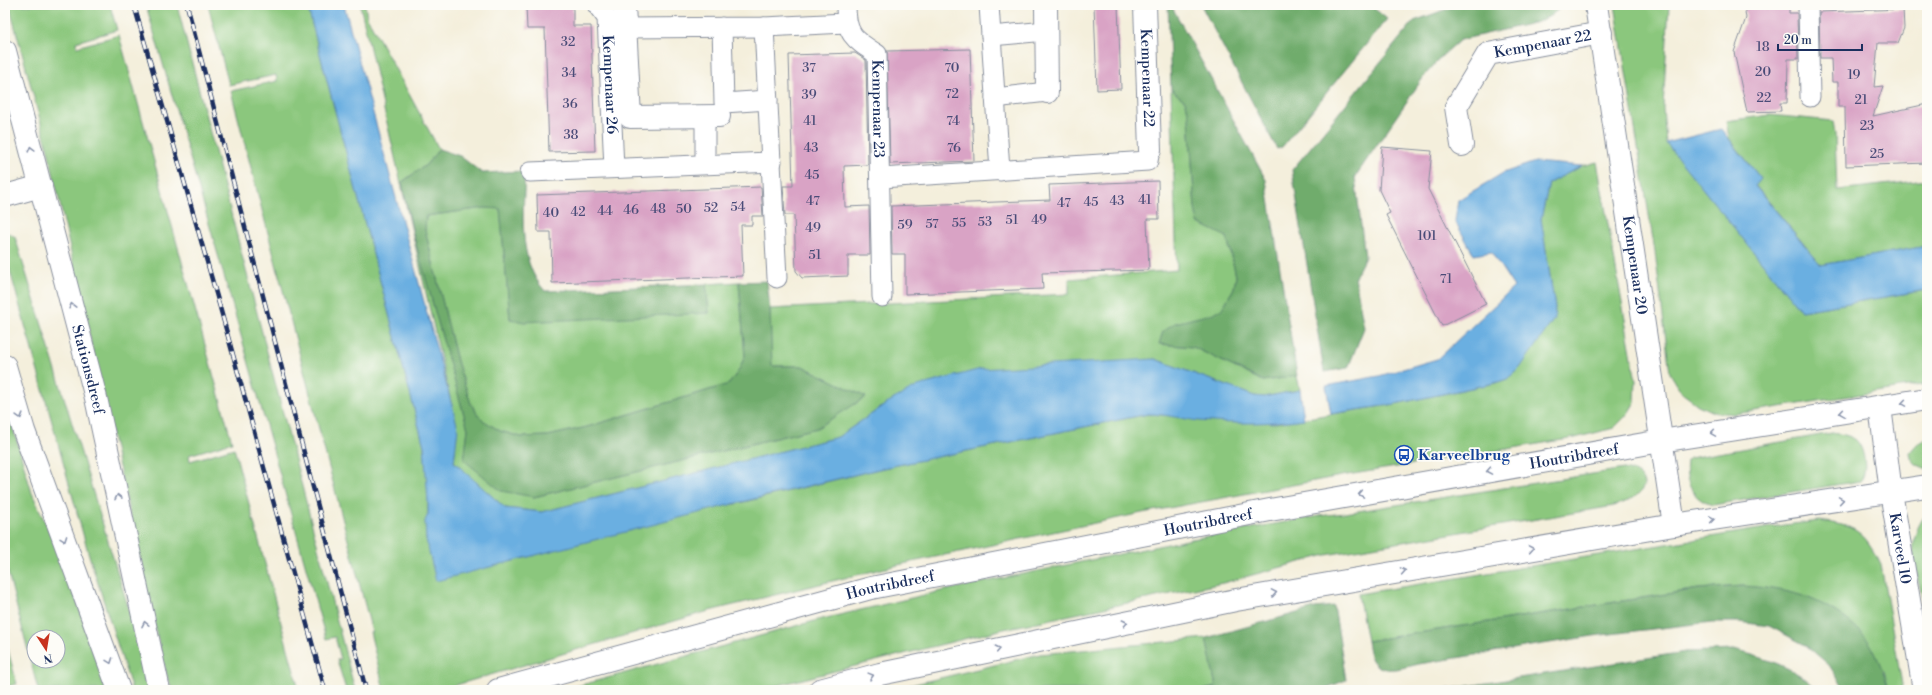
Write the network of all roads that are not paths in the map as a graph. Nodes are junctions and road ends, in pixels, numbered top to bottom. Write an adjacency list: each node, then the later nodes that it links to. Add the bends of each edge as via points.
1 (596, 5): 25 (street, Kempenaar 26, via 607,18)
2 (624, 5): 11 (main road, Kempenaar 26)
3 (989, 5): 14 (street)
4 (1046, 5): 12 (main road)
5 (1145, 5): 22 (main road, Kempenaar 22)
6 (1596, 5): 13 (main road, Kempenaar 20)
7 (1808, 5): 17 (street)
8 (846, 14): 10 (street, Kempenaar 26); 28 (street, Kempenaar 23, via 856,41 876,54)
9 (722, 27): 10 (street, Kempenaar 26); 11 (street, Kempenaar 26); 20 (street)
10 (764, 27): 19 (street)
11 (626, 28): 20 (main road, Kempenaar 26, via 630,118)
12 (1046, 31): 14 (street); 16 (main road)
13 (1600, 34): 21 (main road, Kempenaar 22, via 1488,54 1456,107); 36 (main road, Kempenaar 20)
14 (991, 36): 18 (street)
15 (5, 51): 29 (main road, Stationsdreef, one-way to 15)
16 (1047, 92): 18 (street)
17 (1810, 97)
18 (995, 98): 26 (street)
19 (768, 100): 20 (street, Kempenaar 26); 23 (street)
20 (716, 112): 24 (street)
21 (1462, 145)
22 (1150, 150): 26 (street, Kempenaar 23, via 1148,161)
23 (772, 162): 24 (street); 31 (street)
24 (705, 164): 25 (street)
25 (614, 168): 27 (street)
26 (1000, 171): 28 (street, Kempenaar 23)
27 (530, 172)
28 (881, 178): 32 (street, Kempenaar 23)
29 (41, 186): 30 (main road); 41 (main road, Stationsdreef, one-way to 29, via 96,398)
30 (5, 196)
31 (777, 278)
32 (882, 298)
33 (5, 366): 40 (main road, one-way to 40, via 24,431)
34 (1927, 399): 35 (main road, Houtribdreef, one-way to 35)
35 (1880, 407): 36 (main road, Houtribdreef, one-way to 36); 38 (main road, Karveel 10)
36 (1661, 441): 39 (main road, Kempenaar 20); 42 (main road, Houtribdreef, one-way to 42, via 1270,510 871,588)
37 (1927, 486): 38 (main road)
38 (1891, 492): 39 (main road, one-way to 38); 44 (main road, Karveel 10)
39 (1674, 525): 43 (main road, one-way to 39, via 888,672 1236,600)
40 (119, 690)
41 (159, 690)
42 (498, 690)
43 (820, 690)
44 (1924, 690)

